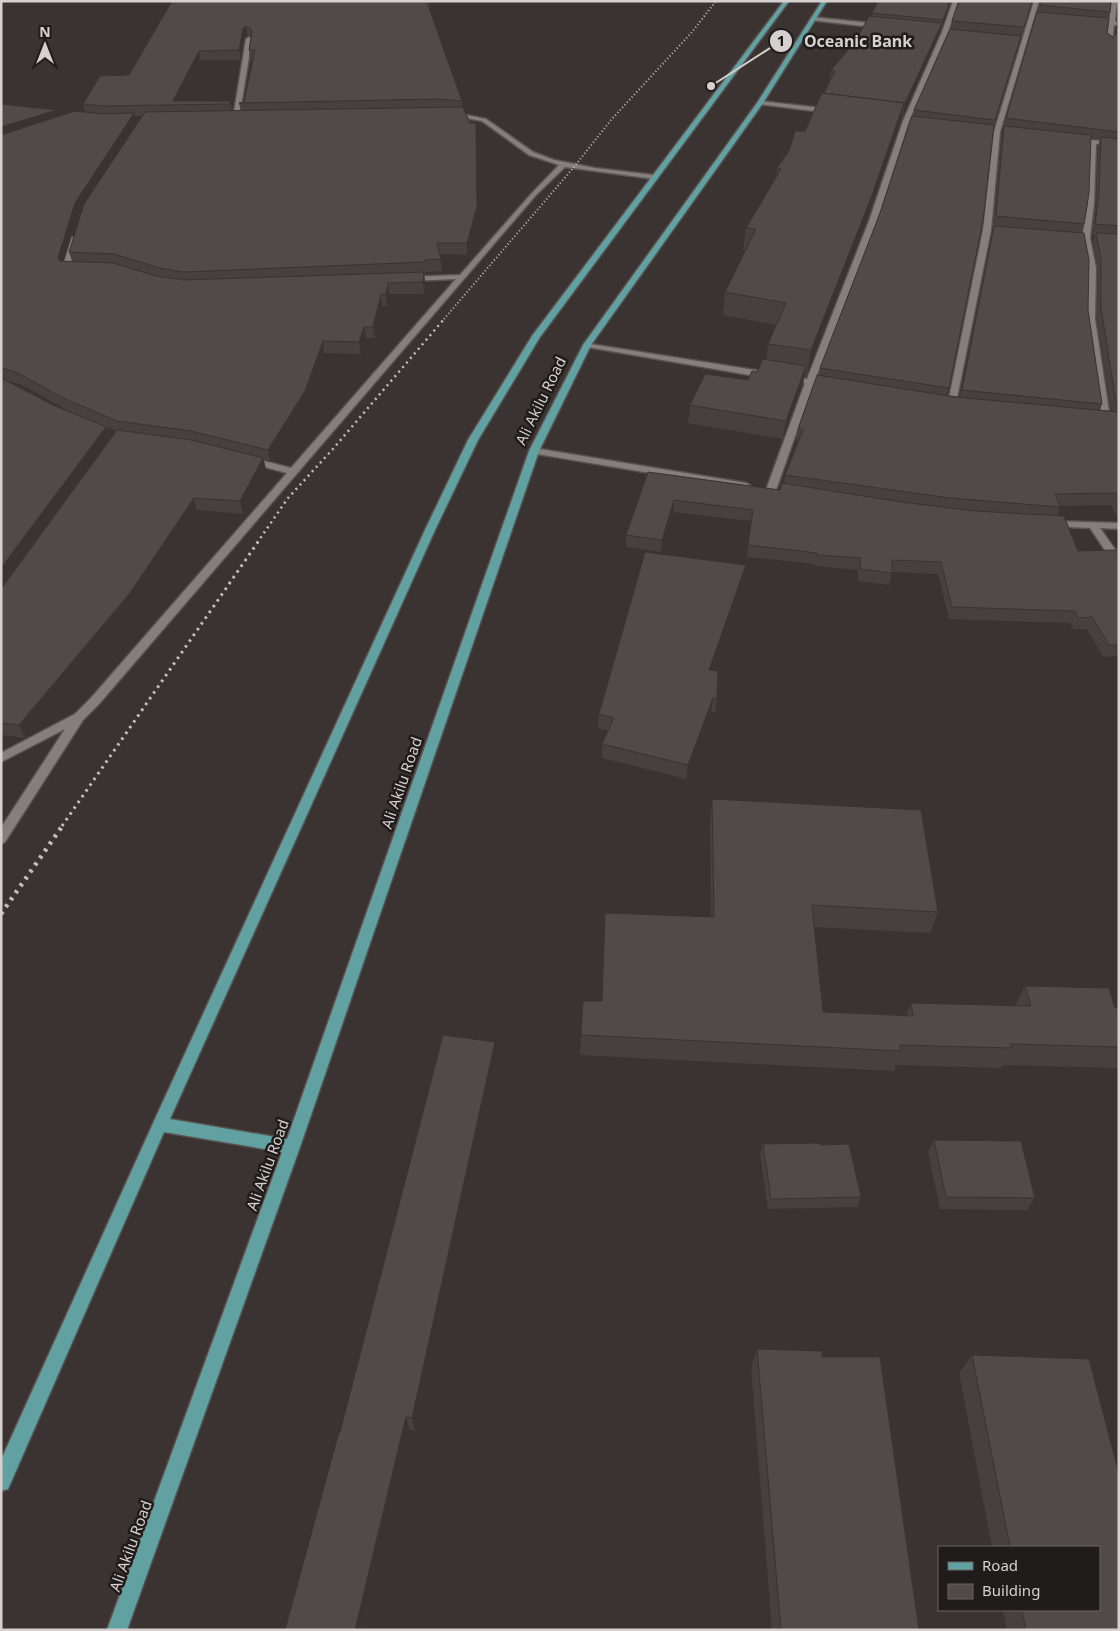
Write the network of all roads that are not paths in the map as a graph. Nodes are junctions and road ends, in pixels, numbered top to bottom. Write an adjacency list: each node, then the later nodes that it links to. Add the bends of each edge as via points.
1 (787, 1): 36 (main road)
2 (825, 1): 8 (main road, Ali Akilu Road)
3 (956, 1): 14 (street)
4 (1115, 1): 10 (street)
5 (1033, 3): 6 (street)
6 (1032, 16): 7 (street); 18 (street)
7 (1042, 17)
8 (812, 19): 12 (street); 20 (main road, Ali Akilu Road)
9 (1082, 21): 10 (street)
10 (1112, 23): 11 (street); 19 (street)
11 (1119, 24)
12 (888, 26)
13 (935, 31): 14 (street)
14 (945, 32): 15 (street); 27 (street)
15 (955, 33)
16 (249, 39): 24 (street)
17 (1014, 39): 18 (street)
18 (1024, 40): 30 (street)
19 (1108, 42)
20 (760, 103): 21 (street); 45 (main road, Ali Akilu Road)
21 (838, 112)
22 (440, 113): 35 (street, via 471,116 488,122 521,148)
23 (227, 118): 24 (street)
24 (236, 118): 25 (street)
25 (246, 118)
26 (896, 120): 27 (street)
27 (906, 121): 28 (street); 46 (street, via 873,221)
28 (915, 122)
29 (988, 131): 30 (street)
30 (997, 132): 31 (street); 37 (street)
31 (1007, 133)
32 (1064, 139): 33 (street)
33 (1093, 142): 34 (street); 41 (street)
34 (1119, 145)
35 (563, 165): 36 (street); 43 (street)
36 (654, 177): 60 (main road, via 536,336 473,440)
37 (987, 230): 38 (street); 48 (street, via 947,402)
38 (997, 231)
39 (77, 232): 42 (street, via 66,268)
40 (1076, 238): 41 (street)
41 (1090, 239): 49 (street, via 1091,318 1109,418)
42 (79, 270)
43 (462, 277): 44 (street); 52 (street)
44 (403, 280)
45 (587, 345): 46 (street); 50 (main road, Ali Akilu Road)
46 (810, 382): 47 (street); 50 (street, via 767,489)
47 (839, 386)
48 (961, 404)
49 (1097, 417)
50 (534, 451): 61 (main road, Ali Akilu Road)
51 (239, 458): 52 (street)
52 (294, 472): 57 (street)
53 (1044, 523): 54 (street)
54 (1093, 526): 55 (street); 56 (street)
55 (1119, 526)
56 (1119, 563)
57 (79, 717): 58 (street); 59 (street)
58 (1, 758)
59 (1, 839)
60 (160, 1124): 61 (main road); 62 (main road)
61 (292, 1147): 63 (main road, Ali Akilu Road)
62 (1, 1482)
63 (118, 1630)

